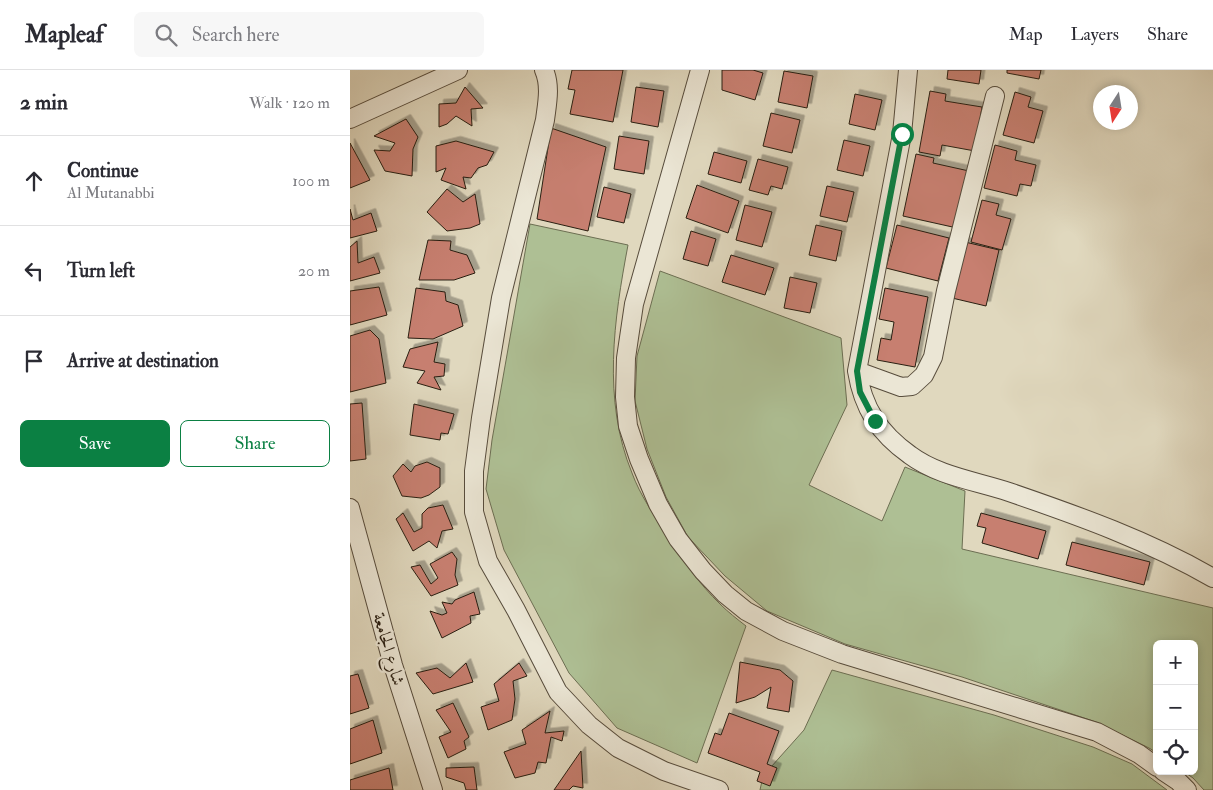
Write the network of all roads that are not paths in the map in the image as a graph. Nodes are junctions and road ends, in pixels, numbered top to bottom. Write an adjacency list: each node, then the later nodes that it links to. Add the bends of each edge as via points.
1 (458, 70): 6 (street)
2 (544, 70): 13 (street, via 548,94 545,120 501,298 477,444 474,512 488,561 558,692 589,725 618,748 664,770)
3 (700, 70): 10 (street, via 634,304 626,358 628,426 654,495 678,538 725,594 746,611 783,631 842,654 1097,732)
4 (908, 70): 7 (street, via 902,134)
5 (995, 96): 7 (street, via 946,291 933,357 924,375 912,386 901,387)
6 (350, 119)
7 (857, 371): 9 (street, via 860,392 875,421 892,441 930,468 1008,492 1134,538)
8 (350, 508): 12 (street, شارع الجامعة, via 393,665)
9 (1213, 578)
10 (1153, 764)
11 (1170, 775): 14 (street)
12 (433, 790)
13 (719, 790)
14 (1187, 790)

